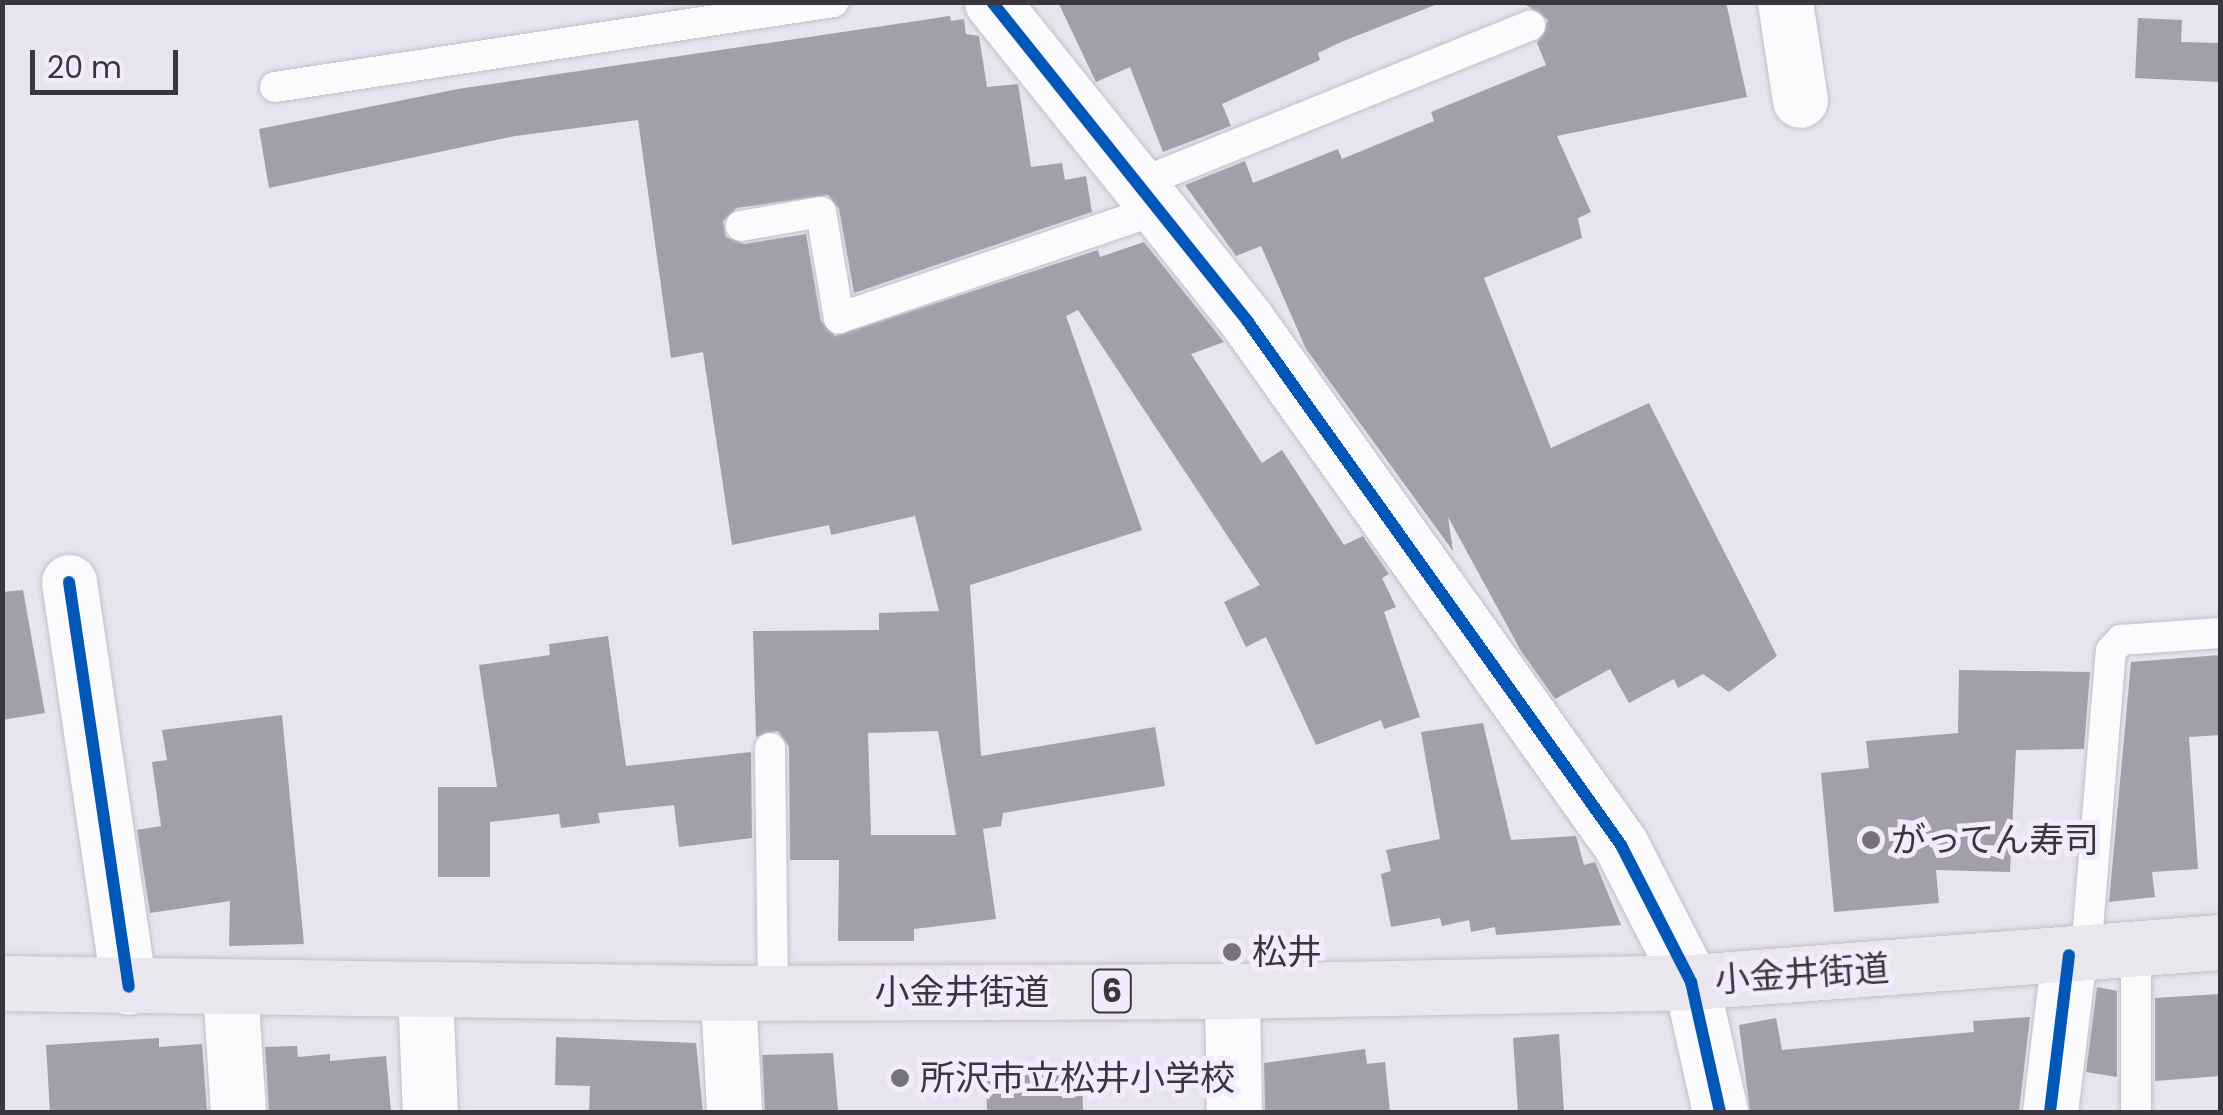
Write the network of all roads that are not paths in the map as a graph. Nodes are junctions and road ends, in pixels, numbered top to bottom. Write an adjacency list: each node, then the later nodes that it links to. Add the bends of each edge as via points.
1 (834, 2): 5 (lane)
2 (992, 2): 7 (street)
3 (1785, 2): 6 (street)
4 (1530, 26): 7 (lane)
5 (275, 87)
6 (1800, 100)
7 (1148, 197): 8 (lane, via 839,318 821,212); 14 (street, via 1248,322 1621,845)
8 (740, 226)
9 (70, 582): 16 (street)
10 (2220, 633): 13 (lane, via 2121,640 2111,650)
11 (770, 748): 20 (lane)
12 (2220, 942): 13 (main road, 小金井街道 / 6)
13 (2097, 952): 14 (main road, 小金井街道 / 6); 26 (street); 27 (lane)
14 (1691, 982): 19 (main road, 小金井街道 / 6); 25 (street)
15 (2, 983): 16 (main road, 小金井街道 / 6)
16 (129, 987): 17 (main road, 小金井街道 / 6)
17 (230, 988): 18 (main road, 小金井街道 / 6); 21 (street)
18 (425, 990): 20 (main road, 小金井街道 / 6); 22 (street)
19 (1232, 991): 20 (main road, 小金井街道 / 6); 24 (street)
20 (751, 993): 23 (street)
21 (238, 1112)
22 (430, 1112)
23 (734, 1112)
24 (1234, 1112)
25 (1720, 1112)
26 (2050, 1112)
27 (2136, 1112)

